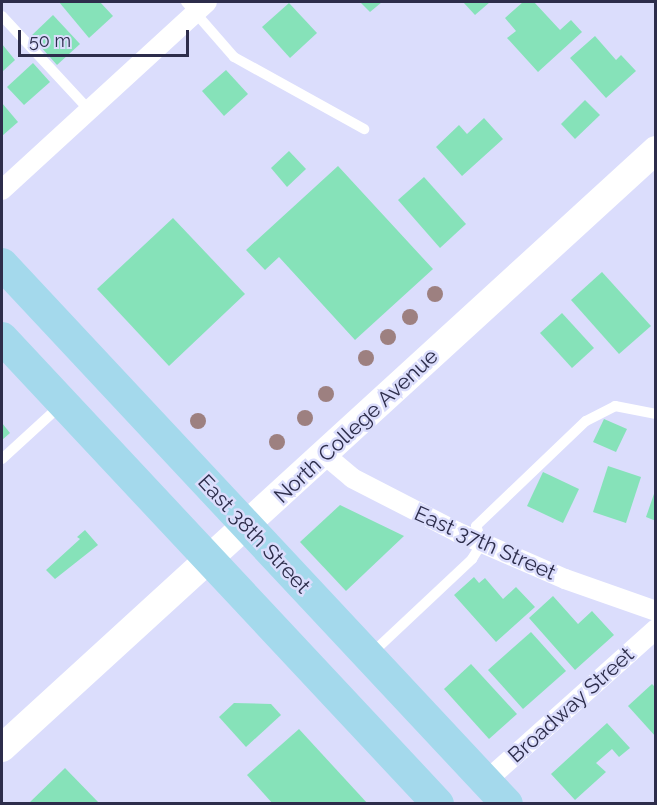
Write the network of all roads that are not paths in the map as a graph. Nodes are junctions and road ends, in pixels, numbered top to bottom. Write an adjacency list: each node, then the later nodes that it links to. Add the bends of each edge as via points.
1 (196, 5): 3 (street); 4 (lane, via 234,57)
2 (2, 16): 3 (lane)
3 (88, 110): 6 (street)
4 (364, 129)
5 (656, 150): 11 (main road, North College Avenue)
6 (2, 190)
7 (2, 264): 13 (main road, East 38th Street)
8 (2, 338): 9 (main road)
9 (63, 404): 12 (lane); 15 (main road)
10 (656, 414): 14 (lane, via 615,406 586,421 476,526)
11 (325, 455): 13 (main road, North College Avenue); 14 (street, East 37th Street, via 390,500)
12 (2, 459)
13 (247, 526): 15 (main road, North College Avenue); 18 (main road, East 38th Street)
14 (482, 543): 16 (street, East 37th Street); 18 (lane, via 472,559)
15 (209, 559): 19 (main road, North College Avenue); 21 (main road)
16 (656, 611)
17 (656, 629): 20 (street, Broadway Street)
18 (368, 656): 20 (main road, East 38th Street)
19 (2, 748)
20 (486, 781): 22 (main road, East 38th Street)
21 (438, 804)
22 (507, 804)

